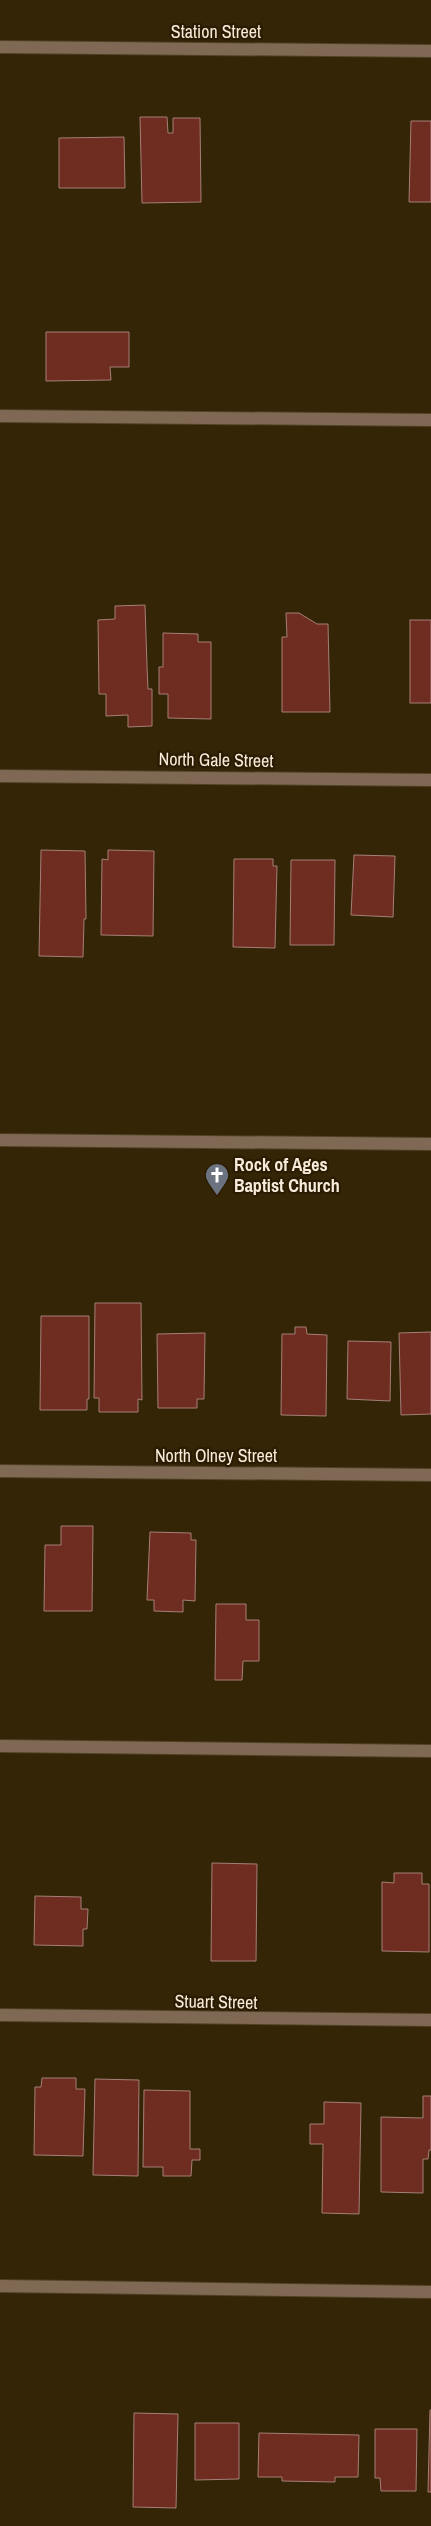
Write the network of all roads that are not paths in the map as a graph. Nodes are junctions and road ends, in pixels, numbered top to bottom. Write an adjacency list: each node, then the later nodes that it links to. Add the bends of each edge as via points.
1 (0, 48): 2 (street, Station Street)
2 (431, 51)
3 (0, 416): 4 (street)
4 (431, 420)
5 (0, 776): 6 (street, North Gale Street)
6 (431, 780)
7 (0, 1140): 8 (street)
8 (431, 1144)
9 (0, 1471): 10 (street, North Olney Street)
10 (431, 1475)
11 (0, 1746): 12 (street)
12 (431, 1751)
13 (0, 2015): 14 (street, Stuart Street)
14 (431, 2020)
15 (0, 2286): 16 (street)
16 (431, 2292)

